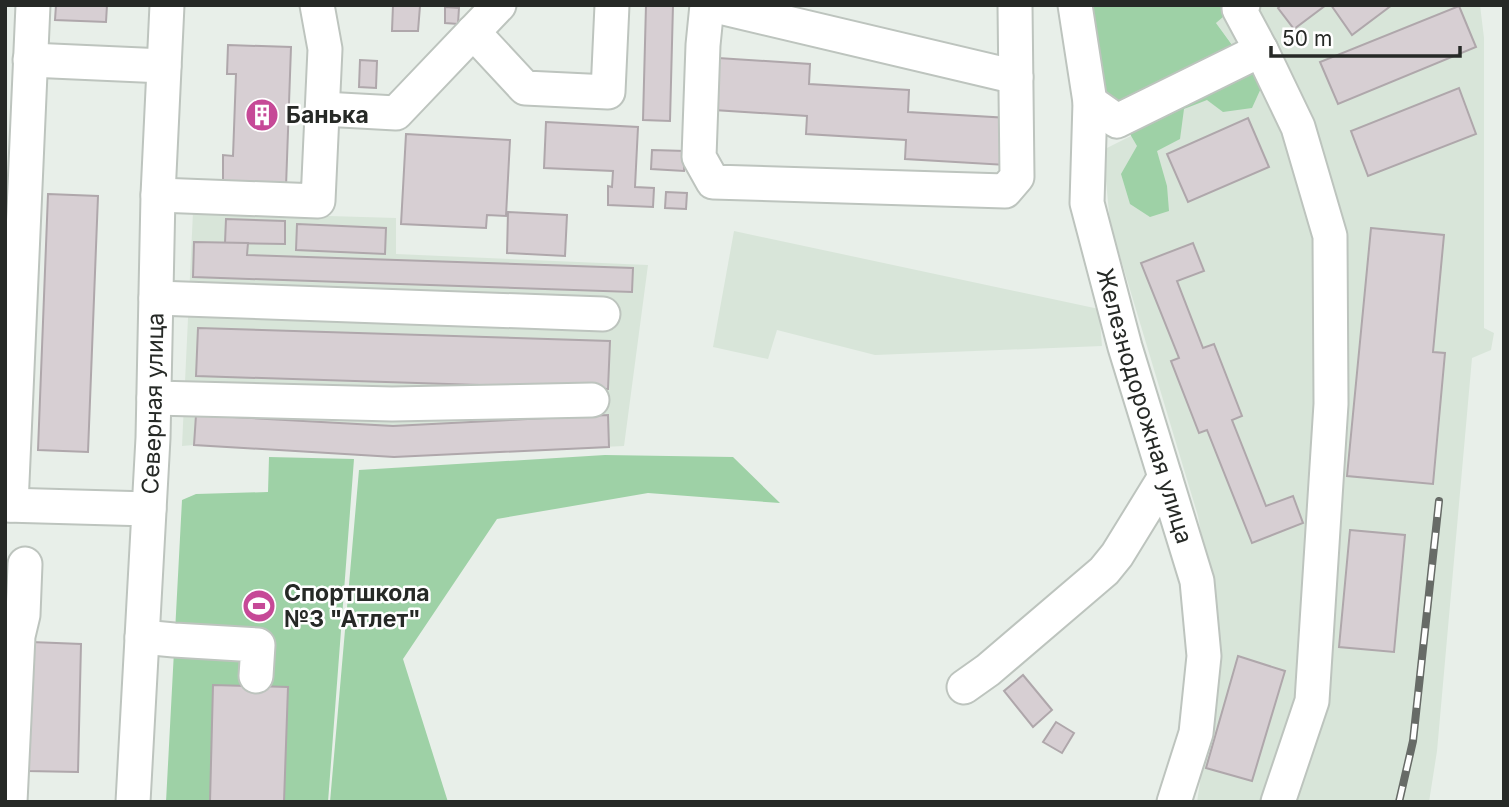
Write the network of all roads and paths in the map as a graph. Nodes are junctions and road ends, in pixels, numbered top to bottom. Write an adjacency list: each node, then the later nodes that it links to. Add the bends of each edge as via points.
1 (33, 5): 12 (street)
2 (167, 5): 13 (street, Северная улица)
3 (317, 5): 16 (street, via 326,49)
4 (499, 5): 10 (street)
5 (612, 5): 10 (street, via 608,92 525,88)
6 (709, 5): 14 (street); 14 (street, via 699,157 713,182 1005,191 1017,177)
7 (1014, 5): 14 (street)
8 (1244, 5): 11 (street, via 1239,9)
9 (1070, 8): 15 (street, Железнодорожная улица)
10 (473, 32): 16 (street, via 396,113)
11 (1261, 50): 15 (street, via 1117,121); 35 (street, via 1298,127 1330,236 1331,404 1312,701)
12 (30, 60): 13 (street); 20 (street)
13 (164, 66): 17 (street, Северная улица)
14 (1016, 77)
15 (1090, 102): 23 (street, Железнодорожная улица, via 1087,202)
16 (323, 109): 17 (street, via 318,201)
17 (158, 195): 18 (street, Северная улица)
18 (156, 298): 19 (street); 21 (street, Северная улица)
19 (603, 313)
20 (11, 386): 24 (street)
21 (154, 398): 22 (street, via 392,404); 25 (street, Северная улица)
22 (592, 400)
23 (1165, 477): 30 (street, via 1104,570); 34 (street, Железнодорожная улица, via 1197,581 1204,656 1195,733)
24 (8, 505): 25 (street)
25 (149, 509): 28 (street, Северная улица)
26 (25, 564): 27 (street, via 23,615)
27 (11, 636): 31 (street)
28 (142, 637): 29 (street, via 258,645); 33 (street, Северная улица)
29 (256, 676)
30 (964, 687)
31 (8, 760): 32 (street)
32 (10, 802)
33 (133, 802)
34 (1174, 802)
35 (1278, 802)

